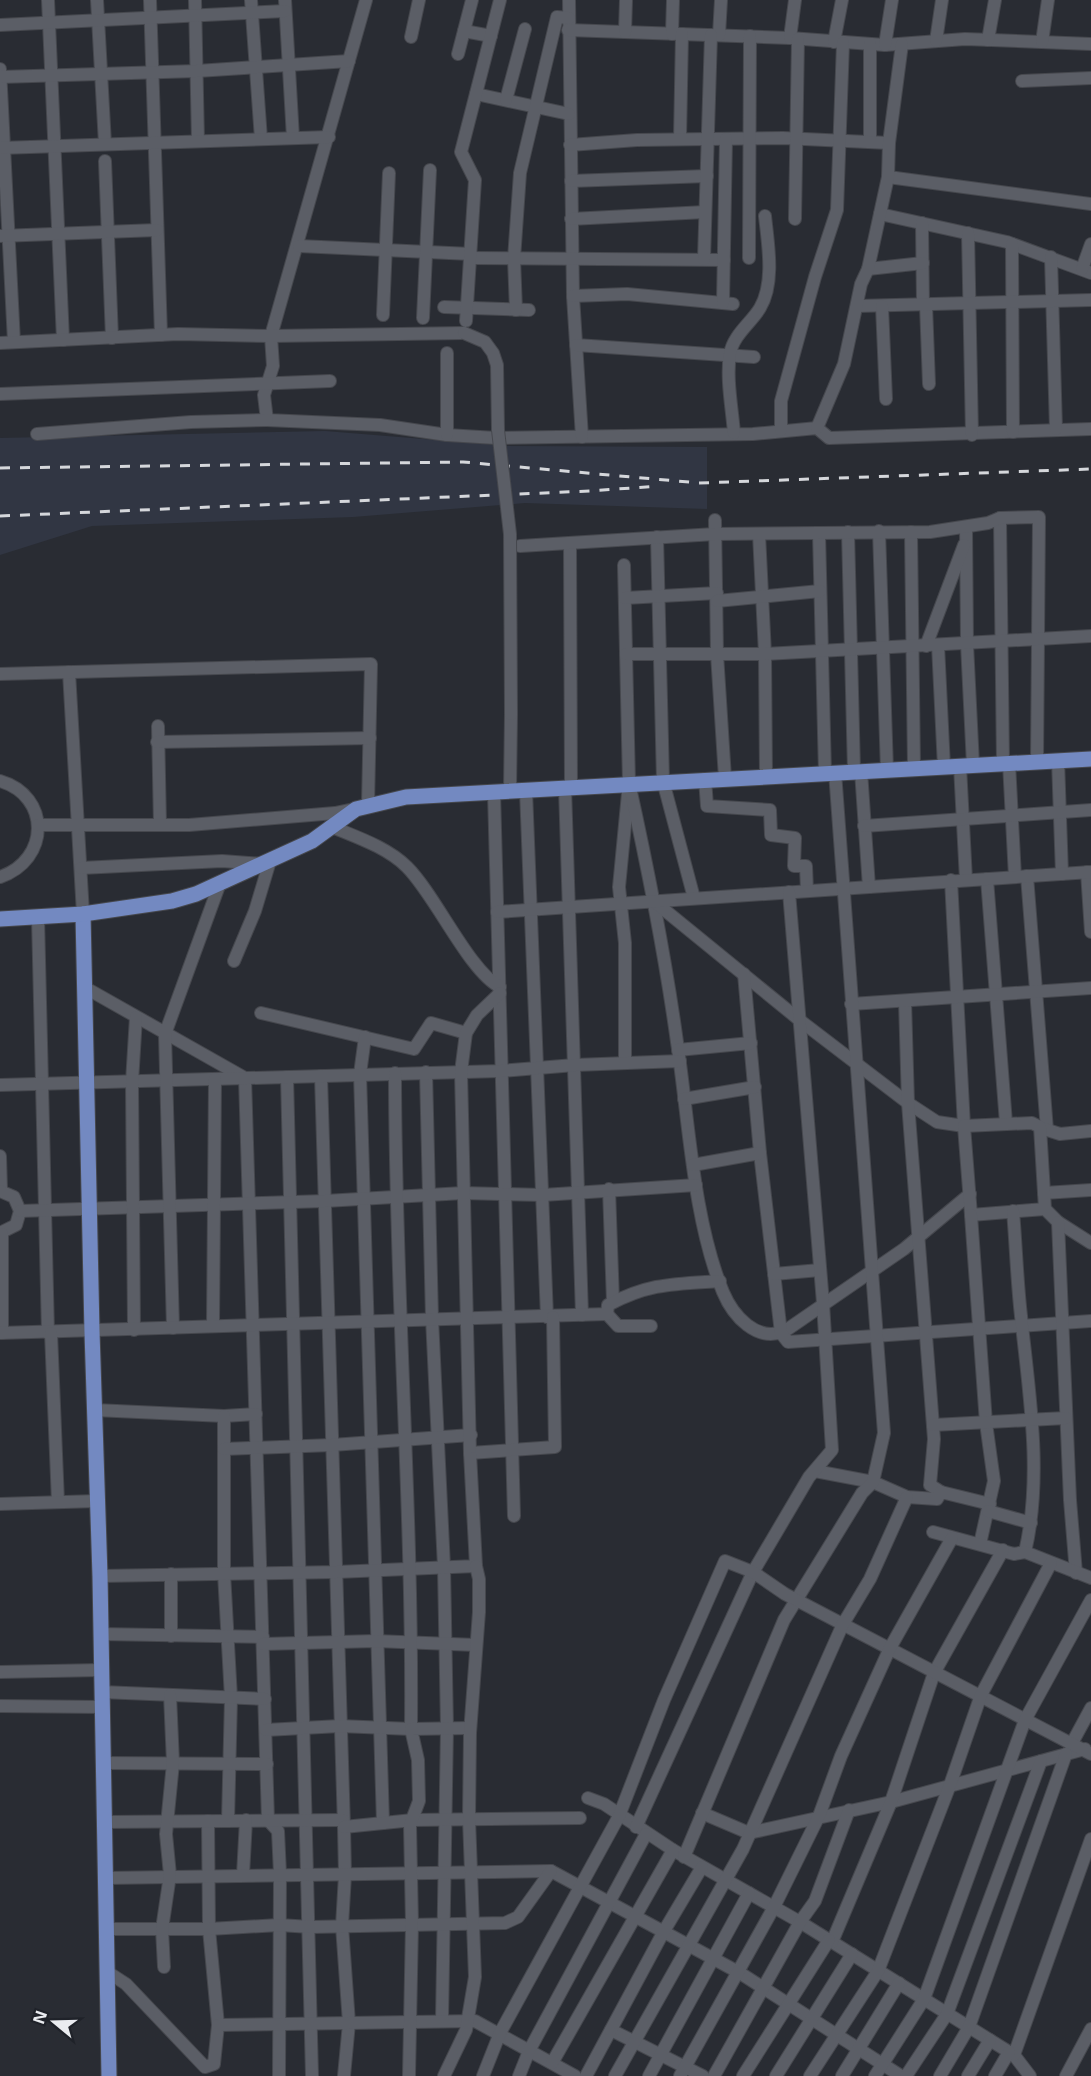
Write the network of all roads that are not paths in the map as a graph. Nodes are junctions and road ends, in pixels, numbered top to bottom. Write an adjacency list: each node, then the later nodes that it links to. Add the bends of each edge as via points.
1 (48, 0): 24 (street)
2 (97, 0): 23 (street)
3 (150, 0): 22 (street)
4 (195, 0): 21 (street)
5 (366, 0): 45 (street)
6 (419, 0): 34 (street)
7 (472, 0): 28 (street)
8 (500, 0): 32 (street)
9 (569, 0): 25 (street)
10 (626, 0): 29 (street)
11 (673, 0): 30 (street)
12 (721, 0): 31 (street)
13 (795, 0): 35 (street)
14 (843, 0): 38 (street)
15 (892, 0): 43 (street)
16 (942, 0): 37 (street)
17 (995, 0): 36 (street)
18 (1048, 0): 39 (street)
19 (285, 5): 20 (street); 46 (street)
20 (251, 6): 21 (street); 47 (street)
21 (195, 15): 22 (street); 49 (street)
22 (150, 17): 23 (street); 50 (street)
23 (98, 21): 24 (street); 51 (street)
24 (49, 22): 26 (street); 52 (street)
25 (568, 24): 29 (street); 58 (street, via 557,17); 59 (street)
26 (0, 25)
27 (525, 29): 57 (street)
28 (464, 31): 32 (street); 44 (street)
29 (625, 32): 30 (street)
30 (677, 34): 31 (street); 63 (street)
31 (715, 35): 33 (street); 64 (street)
32 (491, 36): 56 (street)
33 (750, 36): 35 (street); 66 (street)
34 (411, 37)
35 (794, 38): 38 (street); 67 (street)
36 (988, 40): 37 (street); 39 (street)
37 (936, 41): 41 (street)
38 (839, 42): 40 (street); 68 (street)
39 (1042, 42): 42 (street)
40 (870, 44): 43 (street); 70 (street)
41 (902, 44): 43 (street); 72 (street)
42 (1091, 44)
43 (885, 45)
44 (458, 54)
45 (349, 62): 46 (street); 60 (street)
46 (288, 65): 47 (street); 61 (street)
47 (255, 66): 49 (street); 62 (street)
48 (0, 69): 53 (street)
49 (197, 71): 50 (street); 69 (street)
50 (153, 72): 51 (street); 71 (street)
51 (101, 73): 52 (street); 73 (street)
52 (52, 75): 53 (street); 74 (street)
53 (0, 77): 76 (street)
54 (1091, 78): 55 (street)
55 (1022, 81)
56 (476, 94): 57 (street); 100 (street, via 461,152 475,180)
57 (506, 100): 58 (street)
58 (536, 107): 59 (street); 103 (street, via 520,173)
59 (570, 114): 75 (street)
60 (329, 137): 61 (street); 97 (street)
61 (293, 138): 62 (street)
62 (261, 139): 69 (street)
63 (680, 139): 64 (street); 75 (street)
64 (707, 139): 65 (street); 80 (street)
65 (726, 139): 66 (street); 106 (street)
66 (749, 139): 67 (street); 102 (street)
67 (796, 139): 68 (street); 88 (street)
68 (839, 140): 70 (street); 140 (street, via 837,210 781,401)
69 (198, 141): 71 (street)
70 (870, 141): 72 (street)
71 (154, 142): 73 (street); 90 (street)
72 (889, 143): 81 (street)
73 (105, 144): 74 (street)
74 (55, 145): 76 (street); 93 (street)
75 (570, 146): 82 (street)
76 (2, 148): 94 (street)
77 (105, 161): 91 (street)
78 (430, 170): 99 (street)
79 (389, 173): 98 (street)
80 (707, 176): 82 (street); 84 (street)
81 (888, 177): 83 (street); 85 (street)
82 (571, 182): 87 (street)
83 (1091, 204)
84 (705, 212): 87 (street); 105 (street)
85 (880, 214): 89 (street); 108 (street)
86 (765, 216): 131 (street, via 765,295)
87 (571, 219): 104 (street)
88 (795, 219)
89 (922, 223): 92 (street); 107 (street)
90 (157, 230): 91 (street); 123 (street)
91 (108, 232): 93 (street); 125 (street)
92 (968, 233): 95 (street); 114 (street)
93 (59, 234): 94 (street); 126 (street)
94 (5, 236): 127 (street)
95 (1012, 244): 101 (street); 113 (street)
96 (1091, 244): 109 (street)
97 (298, 246): 98 (street); 124 (street)
98 (386, 250): 99 (street); 120 (street)
99 (426, 252): 100 (street); 121 (street)
100 (471, 256): 103 (street); 119 (street)
101 (1050, 257): 109 (street); 112 (street)
102 (749, 258)
103 (514, 259): 104 (street); 119 (street, via 523,310)
104 (572, 259): 105 (street); 110 (street)
105 (704, 259): 106 (street)
106 (724, 260): 110 (street, via 728,304 627,294)
107 (922, 263): 108 (street); 115 (street)
108 (868, 269): 116 (street)
109 (1086, 271)
110 (573, 296): 129 (street)
111 (1091, 300): 112 (street)
112 (1053, 301): 113 (street); 141 (street)
113 (1012, 302): 114 (street); 143 (street)
114 (969, 303): 115 (street); 147 (street)
115 (924, 305): 117 (street); 135 (street)
116 (857, 306): 117 (street); 139 (street, via 844,364)
117 (882, 306): 137 (street)
118 (444, 307): 119 (street)
119 (467, 308): 122 (street)
120 (383, 315)
121 (423, 318)
122 (465, 327): 124 (street); 201 (street, bridge, via 485,342 497,365 498,430 510,534)
123 (161, 335): 124 (street); 125 (street)
124 (271, 336): 134 (street, via 273,366)
125 (112, 338): 126 (street)
126 (63, 340): 127 (street)
127 (14, 342): 128 (street)
128 (0, 343)
129 (576, 345): 131 (street); 148 (street)
130 (447, 353): 146 (street)
131 (729, 355): 132 (street); 144 (street)
132 (754, 357)
133 (330, 381): 134 (street)
134 (268, 382): 136 (street); 138 (street, via 264,395)
135 (929, 384)
136 (0, 394)
137 (886, 399)
138 (267, 420): 145 (street); 146 (street, via 380,425)
139 (817, 428): 140 (street); 147 (street, via 829,438)
140 (781, 429): 144 (street)
141 (1056, 429): 142 (street); 143 (street)
142 (1091, 429)
143 (1013, 432): 147 (street)
144 (734, 433): 148 (street)
145 (37, 434)
146 (447, 435): 148 (street)
147 (972, 435)
148 (582, 437)
149 (1000, 518): 155 (street); 168 (street, via 1039,517); 169 (street)
150 (715, 520): 156 (street)
151 (879, 531): 152 (street); 153 (street); 172 (street)
152 (848, 532): 154 (street); 173 (street)
153 (911, 532): 155 (street); 171 (street)
154 (819, 533): 157 (street); 162 (street)
155 (966, 533): 170 (street); 171 (street)
156 (716, 534): 157 (street); 158 (street); 164 (street)
157 (759, 534): 166 (street)
158 (657, 537): 159 (street); 163 (street)
159 (570, 543): 160 (street); 200 (street)
160 (520, 546)
161 (624, 565): 165 (street)
162 (820, 591): 166 (street); 174 (street)
163 (659, 597): 164 (street); 165 (street); 176 (street)
164 (717, 597): 166 (street); 177 (street)
165 (625, 598): 175 (street)
166 (763, 598): 178 (street)
167 (1091, 636): 168 (street)
168 (1036, 639): 169 (street); 186 (street)
169 (1001, 642): 170 (street); 187 (street)
170 (967, 644): 171 (street); 188 (street)
171 (926, 646): 172 (street); 189 (street); 190 (street)
172 (882, 648): 173 (street); 191 (street)
173 (849, 650): 174 (street); 192 (street)
174 (821, 651): 178 (street); 193 (street)
175 (626, 654): 176 (street); 199 (street)
176 (659, 654): 177 (street); 198 (street)
177 (717, 654): 178 (street); 195 (street)
178 (765, 654): 194 (street)
179 (69, 672): 180 (street); 182 (street, via 371,664); 210 (street)
180 (0, 674)
181 (158, 726): 183 (street)
182 (370, 738): 183 (street); 204 (street)
183 (157, 742): 211 (street)
184 (1091, 759): 185 (main road)
185 (1058, 760): 186 (main road); 206 (street)
186 (1037, 762): 187 (main road)
187 (1006, 764): 188 (main road); 207 (street)
188 (966, 766): 189 (main road); 208 (street)
189 (944, 767): 190 (main road)
190 (914, 768): 191 (main road)
191 (887, 770): 192 (main road)
192 (858, 771): 193 (main road); 213 (street)
193 (830, 772): 194 (main road); 225 (street)
194 (766, 776): 195 (main road)
195 (725, 778): 196 (main road)
196 (705, 779): 198 (main road); 226 (street, via 707,806 770,810 771,836 795,838 794,866 806,866)
197 (0, 781): 209 (street, via 23,793 33,806)
198 (663, 781): 199 (main road); 228 (street)
199 (629, 783): 200 (main road); 229 (street); 230 (street, via 619,887)
200 (568, 788): 202 (main road); 231 (street)
201 (510, 791): 202 (main road); 203 (main road)
202 (526, 791): 232 (street)
203 (494, 793): 204 (main road, via 406,797); 233 (street)
204 (362, 807): 211 (street, via 313,815); 212 (main road)
205 (1091, 810): 206 (street)
206 (1060, 812): 207 (street); 217 (street)
207 (1010, 816): 208 (street); 219 (street)
208 (961, 819): 213 (street); 222 (street)
209 (38, 825): 210 (street); 218 (street, via 38,837 28,858)
210 (79, 825): 211 (street); 215 (street)
211 (160, 825)
212 (330, 826): 214 (main road, via 312,841); 242 (street, via 389,852 407,867 469,954)
213 (864, 826): 224 (street)
214 (267, 862): 215 (street); 223 (main road); 238 (street, via 255,910)
215 (81, 868): 234 (street)
216 (1089, 872): 217 (street); 237 (street)
217 (1062, 874): 219 (street)
218 (0, 877)
219 (1021, 877): 220 (street); 243 (street)
220 (987, 879): 222 (street); 244 (street)
221 (951, 880): 222 (street); 224 (street); 245 (street)
222 (966, 880)
223 (220, 883): 234 (main road, via 172,901); 252 (street)
224 (869, 886): 225 (street)
225 (842, 888): 226 (street); 247 (street)
226 (807, 891): 227 (street)
227 (789, 892): 228 (street); 250 (street)
228 (694, 898): 229 (street)
229 (656, 903): 230 (street); 239 (street); 255 (street)
230 (621, 904): 231 (street); 256 (street, via 625,943)
231 (571, 908): 232 (street); 258 (street)
232 (531, 911): 233 (street); 259 (street)
233 (497, 912): 242 (street)
234 (83, 914): 235 (main road); 240 (main road)
235 (38, 918): 236 (main road); 273 (street)
236 (0, 919)
237 (1091, 932)
238 (234, 961)
239 (744, 974): 250 (street); 254 (street)
240 (84, 987): 249 (street); 271 (main road)
241 (1091, 988): 243 (street)
242 (500, 990): 251 (street); 260 (street)
243 (1036, 993): 244 (street); 279 (street)
244 (995, 996): 245 (street); 277 (street)
245 (957, 998): 246 (street); 278 (street)
246 (905, 1002): 247 (street); 276 (street)
247 (851, 1004): 257 (street)
248 (261, 1013): 253 (street)
249 (136, 1017): 252 (street); 270 (street)
250 (802, 1022): 257 (street); 313 (street)
251 (466, 1033): 253 (street, via 431,1023 414,1049); 262 (street)
252 (165, 1034): 267 (street); 269 (street)
253 (364, 1037): 264 (street)
254 (751, 1043): 255 (street); 274 (street)
255 (679, 1055): 256 (street); 275 (street)
256 (625, 1062): 258 (street)
257 (856, 1063): 276 (street); 314 (street)
258 (575, 1065): 259 (street); 288 (street)
259 (538, 1068): 260 (street); 293 (street)
260 (500, 1071): 262 (street); 291 (street)
261 (426, 1072): 262 (street); 263 (street); 294 (street)
262 (461, 1072): 289 (street)
263 (394, 1073): 264 (street); 295 (street)
264 (360, 1074): 265 (street); 296 (street)
265 (321, 1076): 266 (street); 297 (street)
266 (287, 1077): 267 (street); 298 (street)
267 (245, 1078): 268 (street); 299 (street)
268 (215, 1079): 269 (street); 300 (street)
269 (165, 1080): 270 (street); 301 (street)
270 (132, 1082): 271 (street); 302 (street)
271 (87, 1084): 273 (street); 303 (main road)
272 (0, 1085): 273 (street)
273 (43, 1085): 306 (street)
274 (754, 1087): 275 (street); 281 (street)
275 (684, 1099): 283 (street)
276 (908, 1103): 278 (street, via 936,1122); 311 (street)
277 (1006, 1123): 278 (street); 279 (street, via 1032,1122)
278 (964, 1126): 292 (street)
279 (1043, 1129): 280 (street, via 1060,1134); 290 (street)
280 (1091, 1131)
281 (760, 1153): 283 (street); 315 (street)
282 (0, 1156): 287 (street)
283 (693, 1165): 284 (street)
284 (696, 1185): 285 (street); 316 (street)
285 (609, 1190): 288 (street); 317 (street)
286 (1091, 1190): 290 (street)
287 (0, 1191): 305 (street, via 14,1197)
288 (579, 1191): 293 (street); 320 (street)
289 (464, 1193): 291 (street); 294 (street); 321 (street)
290 (1044, 1193): 304 (street)
291 (507, 1194): 293 (street); 322 (street)
292 (970, 1194): 308 (street); 311 (street)
293 (543, 1195): 323 (street)
294 (428, 1196): 295 (street); 324 (street)
295 (395, 1197): 296 (street); 325 (street)
296 (364, 1198): 297 (street); 326 (street)
297 (325, 1201): 298 (street); 329 (street)
298 (291, 1202): 299 (street); 330 (street)
299 (248, 1203): 300 (street); 332 (street)
300 (213, 1204): 301 (street); 333 (street)
301 (170, 1206): 302 (street); 335 (street)
302 (132, 1207): 303 (street); 337 (street)
303 (90, 1209): 306 (street); 339 (main road)
304 (1045, 1209): 307 (street); 309 (street)
305 (20, 1211): 306 (street); 310 (street, via 16,1225)
306 (46, 1211): 341 (street)
307 (1013, 1211): 308 (street); 331 (street)
308 (971, 1215): 336 (street)
309 (1058, 1222): 312 (street); 327 (street)
310 (1, 1233): 340 (street)
311 (919, 1237): 314 (street); 338 (street)
312 (1091, 1243)
313 (820, 1270): 315 (street); 318 (street)
314 (873, 1270): 318 (street); 343 (street)
315 (774, 1274): 342 (street)
316 (720, 1281): 317 (street, via 660,1284 635,1290); 342 (street, via 744,1324 766,1333)
317 (613, 1302): 319 (street, via 608,1305)
318 (823, 1303): 342 (street); 344 (street)
319 (607, 1314): 320 (street); 334 (street, via 618,1326)
320 (582, 1315): 323 (street)
321 (467, 1317): 322 (street); 324 (street); 352 (street)
322 (508, 1317): 323 (street); 360 (street)
323 (550, 1317): 360 (street, via 555,1447)
324 (432, 1318): 325 (street); 353 (street)
325 (399, 1319): 326 (street); 354 (street)
326 (367, 1320): 329 (street); 355 (street)
327 (1062, 1321): 328 (street); 331 (street); 348 (street)
328 (1091, 1321)
329 (327, 1323): 330 (street); 356 (street)
330 (293, 1324): 332 (street); 357 (street)
331 (1022, 1324): 336 (street); 349 (street)
332 (253, 1325): 333 (street); 346 (street)
333 (213, 1326): 335 (street)
334 (651, 1326)
335 (173, 1328): 337 (street)
336 (981, 1328): 338 (street); 350 (street)
337 (134, 1330): 339 (street)
338 (926, 1331): 343 (street); 351 (street)
339 (92, 1332): 341 (street); 345 (main road)
340 (1, 1333): 341 (street)
341 (50, 1333): 367 (street)
342 (781, 1333): 344 (street, via 788,1342)
343 (878, 1335): 344 (street); 363 (street, via 884,1433)
344 (825, 1339): 362 (street, via 832,1450)
345 (95, 1410): 347 (street); 366 (main road)
346 (256, 1414): 347 (street); 358 (street)
347 (224, 1416): 359 (street)
348 (1066, 1418): 349 (street); 387 (street)
349 (1031, 1420): 350 (street); 371 (street)
350 (986, 1423): 351 (street); 369 (street, via 994,1481)
351 (933, 1425): 364 (street, via 930,1485)
352 (471, 1435): 353 (street); 361 (street)
353 (436, 1437): 354 (street); 379 (street)
354 (405, 1440): 355 (street); 380 (street)
355 (370, 1442): 356 (street); 381 (street)
356 (332, 1445): 357 (street); 384 (street)
357 (297, 1446): 358 (street); 383 (street)
358 (257, 1448): 359 (street); 382 (street)
359 (224, 1449): 386 (street)
360 (514, 1450): 361 (street); 370 (street)
361 (470, 1453): 378 (street)
362 (815, 1471): 363 (street); 385 (street)
363 (873, 1482): 365 (street); 391 (street, via 862,1493)
364 (941, 1492): 365 (street, via 937,1499); 369 (street)
365 (908, 1497): 393 (street, via 870,1580)
366 (98, 1501): 367 (street); 389 (main road)
367 (58, 1503): 368 (street)
368 (0, 1504)
369 (989, 1507): 371 (street); 374 (street)
370 (514, 1516)
371 (1031, 1523): 376 (street)
372 (933, 1532): 373 (street)
373 (952, 1538): 374 (street); 404 (street)
374 (980, 1544): 375 (street)
375 (1003, 1550): 376 (street); 406 (street)
376 (1025, 1552): 377 (street)
377 (1051, 1563): 387 (street); 409 (street)
378 (476, 1566): 379 (street); 403 (street)
379 (444, 1567): 380 (street); 402 (street)
380 (411, 1568): 381 (street); 401 (street)
381 (375, 1570): 384 (street); 399 (street)
382 (262, 1572): 383 (street); 386 (street); 397 (street)
383 (299, 1572): 384 (street); 400 (street)
384 (337, 1572): 398 (street)
385 (753, 1572): 391 (street); 435 (street, via 725,1560); 450 (street)
386 (224, 1573): 388 (street); 396 (street)
387 (1076, 1573): 390 (street)
388 (171, 1574): 389 (street); 395 (street)
389 (100, 1576): 394 (main road)
390 (1091, 1578)
391 (797, 1600): 393 (street); 434 (street, via 783,1620)
392 (1091, 1600): 415 (street)
393 (843, 1624): 404 (street); 451 (street)
394 (100, 1634): 395 (street); 405 (main road)
395 (171, 1636): 396 (street)
396 (227, 1638): 397 (street); 410 (street)
397 (263, 1640): 400 (street); 411 (street)
398 (338, 1641): 399 (street); 400 (street); 416 (street)
399 (376, 1641): 401 (street); 418 (street)
400 (302, 1642): 417 (street)
401 (412, 1642): 402 (street); 422 (street)
402 (446, 1644): 403 (street); 419 (street)
403 (476, 1645): 420 (street)
404 (890, 1647): 406 (street); 436 (street)
405 (101, 1670): 407 (street); 412 (main road)
406 (936, 1671): 409 (street); 432 (street)
407 (0, 1672)
408 (170, 1695): 410 (street); 412 (street); 426 (street)
409 (981, 1695): 415 (street); 430 (street)
410 (231, 1698): 411 (street); 427 (street)
411 (265, 1699): 421 (street)
412 (102, 1700): 413 (street); 425 (main road)
413 (0, 1706)
414 (1091, 1708): 423 (street)
415 (1025, 1720): 423 (street); 429 (street)
416 (340, 1726): 417 (street); 418 (street); 448 (street)
417 (304, 1728): 421 (street); 441 (street)
418 (379, 1728): 422 (street); 449 (street)
419 (447, 1728): 420 (street); 422 (street); 443 (street)
420 (470, 1728): 438 (street)
421 (266, 1730): 428 (street)
422 (411, 1730): 442 (street, via 418,1760 419,1801)
423 (1080, 1750): 424 (street); 505 (street)
424 (1041, 1761): 429 (street); 496 (street)
425 (104, 1763): 426 (street); 447 (main road)
426 (172, 1763): 427 (street); 444 (street)
427 (229, 1763): 428 (street); 446 (street)
428 (267, 1764): 440 (street)
429 (1008, 1769): 430 (street); 494 (street)
430 (950, 1785): 432 (street); 490 (street)
431 (588, 1798): 435 (street)
432 (891, 1802): 433 (street); 484 (street)
433 (849, 1810): 436 (street); 473 (street, via 814,1901)
434 (702, 1813): 451 (street); 454 (street)
435 (619, 1816): 450 (street); 468 (street)
436 (819, 1816): 451 (street); 471 (street)
437 (580, 1818): 438 (street)
438 (469, 1819): 443 (street); 459 (street)
439 (246, 1820): 440 (street); 446 (street); 464 (street)
440 (268, 1820): 441 (street); 461 (street, via 278,1831)
441 (307, 1820): 448 (street); 462 (street)
442 (412, 1820): 443 (street); 449 (street); 457 (street)
443 (445, 1820): 458 (street)
444 (169, 1821): 445 (street); 447 (street); 463 (street, via 166,1834)
445 (208, 1821): 446 (street); 460 (street)
446 (228, 1821)
447 (105, 1822): 466 (main road)
448 (344, 1823): 449 (street); 465 (street)
449 (383, 1823)
450 (641, 1830): 453 (street); 470 (street)
451 (749, 1833): 467 (street)
452 (1091, 1839): 514 (street)
453 (673, 1850): 454 (street); 472 (street)
454 (684, 1857): 455 (street)
455 (702, 1867): 467 (street); 483 (street)
456 (550, 1871): 459 (street); 468 (street); 474 (street, via 518,1917 505,1923)
457 (412, 1872): 458 (street); 465 (street); 475 (street)
458 (445, 1872): 459 (street); 476 (street)
459 (471, 1872): 474 (street)
460 (209, 1874): 463 (street); 464 (street); 482 (street)
461 (280, 1874): 462 (street); 464 (street); 477 (street)
462 (307, 1874): 465 (street); 479 (street)
463 (170, 1875): 466 (street); 481 (street)
464 (243, 1875)
465 (345, 1875): 478 (street)
466 (106, 1878): 480 (main road)
467 (727, 1881): 469 (street); 485 (street)
468 (581, 1887): 470 (street); 508 (street)
469 (749, 1893): 471 (street); 487 (street)
470 (608, 1901): 472 (street); 513 (street)
471 (774, 1907): 473 (street); 491 (street)
472 (636, 1916): 483 (street); 517 (street)
473 (800, 1922): 484 (street); 493 (street)
474 (474, 1923): 476 (street); 499 (street, via 475,1977)
475 (412, 1924): 476 (street); 478 (street); 500 (street)
476 (443, 1924): 498 (street)
477 (279, 1925): 479 (street); 482 (street); 503 (street)
478 (342, 1926): 479 (street); 502 (street)
479 (310, 1927): 501 (street)
480 (105, 1929): 481 (street); 489 (main road)
481 (162, 1929): 482 (street); 488 (street)
482 (209, 1929): 504 (street)
483 (664, 1931): 485 (street); 507 (street)
484 (830, 1941): 486 (street); 495 (street)
485 (688, 1945): 487 (street); 511 (street)
486 (852, 1954): 490 (street); 497 (street)
487 (715, 1959): 491 (street); 515 (street)
488 (164, 1967)
489 (106, 1971): 519 (street, via 126,1984); 520 (main road)
490 (878, 1971): 492 (street); 509 (street)
491 (740, 1972): 493 (street); 518 (street)
492 (899, 1983): 494 (street); 512 (street)
493 (764, 1988): 495 (street); 533 (street)
494 (924, 1999): 496 (street); 516 (street)
495 (788, 2003): 497 (street); 534 (street)
496 (947, 2013): 505 (street); 540 (street)
497 (812, 2019): 509 (street); 535 (street)
498 (442, 2021): 499 (street); 500 (street)
499 (469, 2021): 508 (street, via 475,2020); 525 (street)
500 (410, 2022): 502 (street); 524 (street)
501 (312, 2023): 502 (street); 503 (street); 522 (street)
502 (349, 2023): 523 (street)
503 (280, 2024): 504 (street); 521 (street)
504 (218, 2025): 519 (street, via 214,2064)
505 (969, 2027): 510 (street); 541 (street)
506 (1091, 2029): 545 (street)
507 (610, 2030): 511 (street); 529 (street)
508 (500, 2033): 513 (street); 526 (street)
509 (837, 2035): 512 (street); 536 (street)
510 (990, 2040): 514 (street); 542 (street)
511 (635, 2042): 515 (street); 530 (street)
512 (859, 2049): 516 (street); 537 (street)
513 (529, 2051): 517 (street); 527 (street)
514 (1012, 2054): 543 (street); 544 (street)
515 (660, 2055): 518 (street); 531 (street)
516 (883, 2064): 538 (street); 539 (street)
517 (553, 2068): 528 (street)
518 (682, 2071): 532 (street)
519 (209, 2072)
520 (109, 2076)
521 (279, 2076)
522 (312, 2076)
523 (344, 2076)
524 (410, 2076)
525 (444, 2076)
526 (483, 2076)
527 (519, 2076)
528 (575, 2076)
529 (586, 2076)
530 (615, 2076)
531 (649, 2076)
532 (703, 2076)
533 (714, 2076)
534 (743, 2076)
535 (776, 2076)
536 (810, 2076)
537 (842, 2076)
538 (875, 2076)
539 (901, 2076)
540 (906, 2076)
541 (940, 2076)
542 (968, 2076)
543 (995, 2076)
544 (1030, 2076)
545 (1066, 2076)

